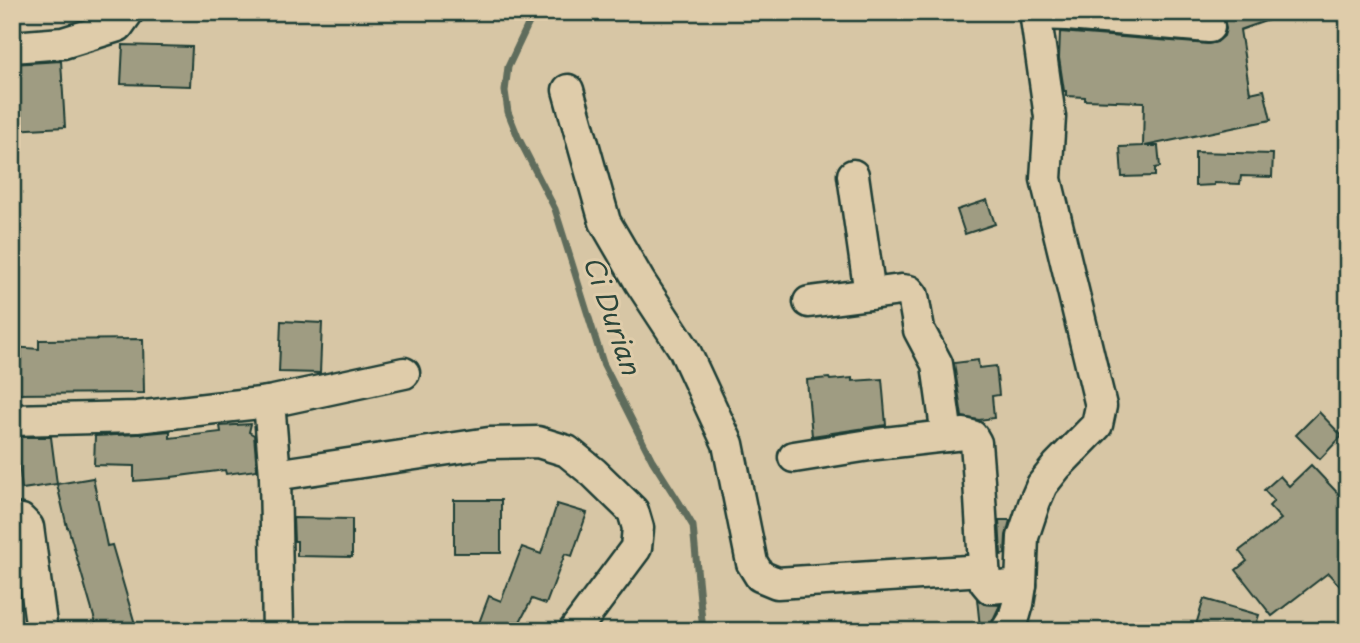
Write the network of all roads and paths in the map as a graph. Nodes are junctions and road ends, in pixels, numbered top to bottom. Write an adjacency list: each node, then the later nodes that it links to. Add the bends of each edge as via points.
1 (128, 12): 4 (street, via 118,26 63,43)
2 (1035, 13): 3 (street); 17 (street, via 1050,117 1046,178 1101,407 1097,425 1042,485 1023,537)
3 (1209, 27)
4 (12, 47)
5 (568, 90): 16 (street, via 605,222 684,349 728,444 752,563 760,576 778,583)
6 (853, 175): 7 (street)
7 (870, 294): 8 (street); 12 (street, via 901,290 913,296 919,330 937,363)
8 (809, 302)
9 (404, 373): 10 (street)
10 (269, 402): 11 (street, via 137,417); 14 (street)
11 (12, 420)
12 (947, 436): 13 (street); 16 (street, via 964,434 976,443)
13 (794, 457)
14 (275, 475): 19 (street); 20 (street, via 488,443 538,442 567,451 633,511 638,528 636,548)
15 (12, 519): 18 (street, via 28,527)
16 (984, 570): 17 (street, via 990,588)
17 (1021, 586): 21 (street)
18 (42, 631)
19 (278, 631)
20 (574, 631)
21 (1006, 631)

